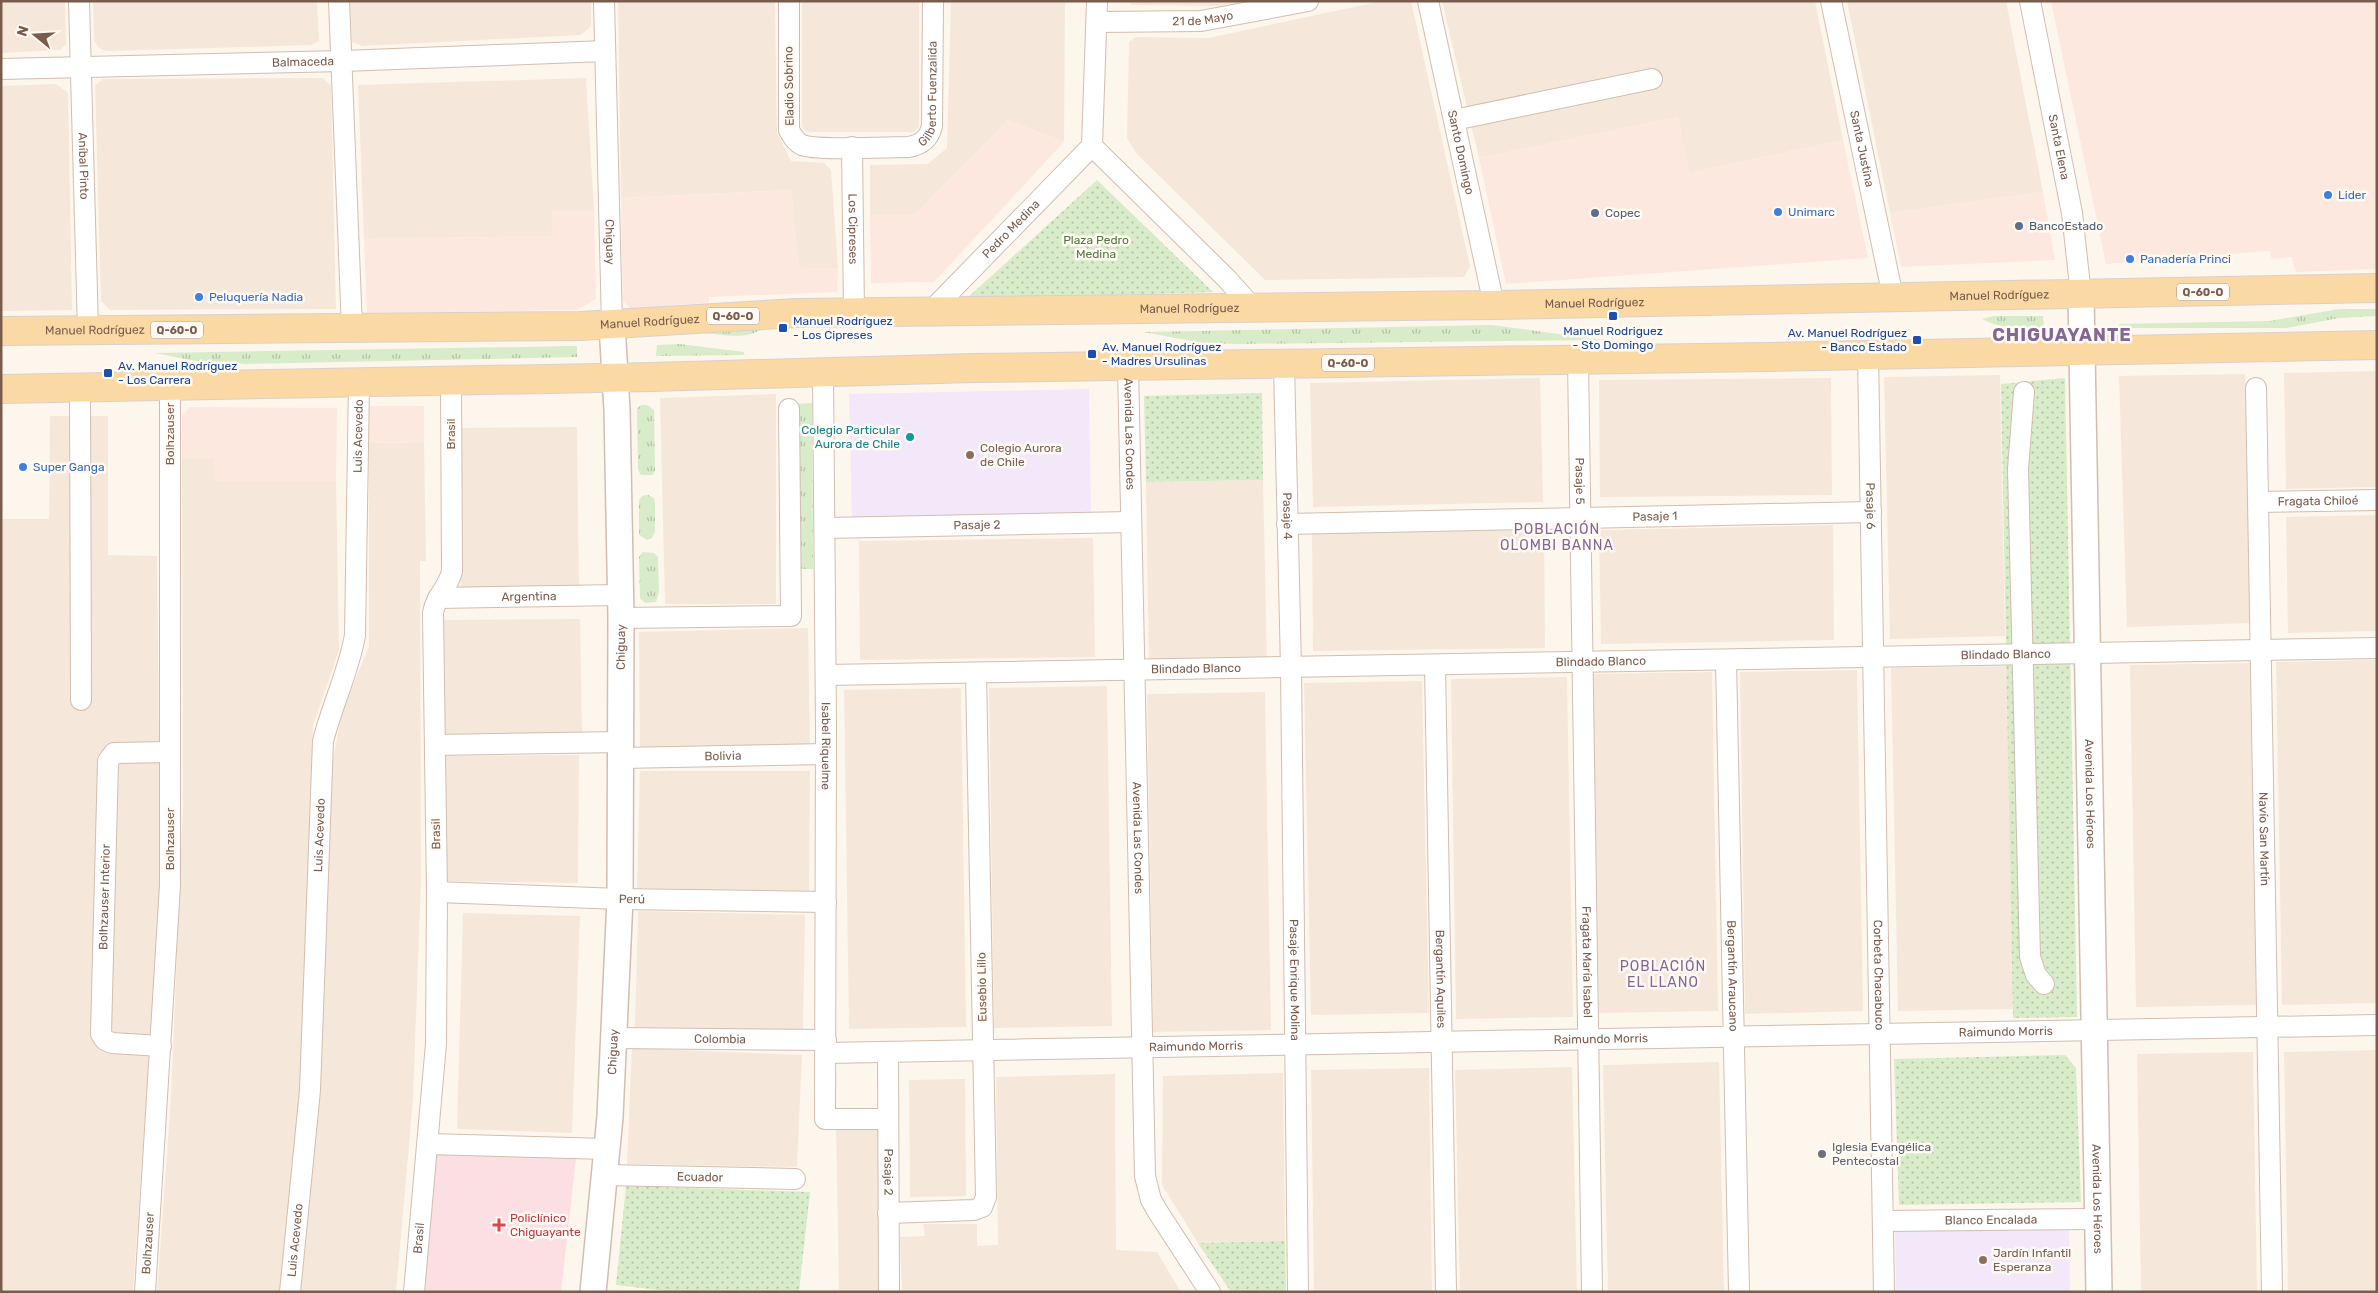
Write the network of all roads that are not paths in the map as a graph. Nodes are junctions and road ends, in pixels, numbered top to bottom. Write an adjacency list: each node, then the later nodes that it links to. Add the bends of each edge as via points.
1 (78, 1): 14 (street, Aníbal Pinto)
2 (340, 1): 13 (street)
3 (604, 1): 12 (street, Chiguay)
4 (789, 1): 19 (street, Eladio Sobrino, via 789,130 796,141 807,146)
5 (933, 1): 19 (street, Gilberto Fuenzalida, via 932,126 928,137 916,146)
6 (1097, 1): 11 (street)
7 (1308, 1): 11 (street, 21 de Mayo, via 1201,21)
8 (1428, 1): 17 (street, Santo Domingo)
9 (1831, 1): 22 (street, Santa Justina)
10 (2030, 1): 21 (street, Santa Elena, via 2072,213)
11 (1098, 22): 18 (street)
12 (605, 51): 13 (street, Balmaceda); 27 (street, Chiguay)
13 (344, 61): 14 (street, Balmaceda); 28 (street)
14 (80, 66): 15 (street, Balmaceda); 29 (street, Aníbal Pinto)
15 (1, 69)
16 (1652, 79): 17 (street)
17 (1454, 120): 23 (street, Santo Domingo)
18 (1092, 146): 24 (street); 26 (street, Pedro Medina)
19 (852, 147): 25 (street, Los Cipreses)
20 (2377, 288): 21 (main road, Manuel Rodríguez / Q-60-O)
21 (2082, 295): 22 (main road, Manuel Rodríguez / Q-60-O); 32 (street, Avenida Los Héroes)
22 (1893, 297): 23 (main road, Manuel Rodríguez / Q-60-O)
23 (1494, 305): 24 (main road, Manuel Rodríguez / Q-60-O)
24 (1253, 308): 26 (main road, Manuel Rodríguez / Q-60-O)
25 (854, 312): 26 (main road, Manuel Rodríguez / Q-60-O); 27 (main road, Manuel Rodríguez / Q-60-O, via 797,312)
26 (930, 312)
27 (612, 325): 28 (main road, Manuel Rodríguez / Q-60-O); 38 (street, Chiguay)
28 (352, 329): 29 (main road, Manuel Rodríguez / Q-60-O)
29 (88, 330): 30 (main road, Manuel Rodríguez / Q-60-O)
30 (1, 331)
31 (2377, 345): 32 (main road, Q-60-O)
32 (2081, 350): 33 (main road, Q-60-O); 58 (street, Avenida Los Héroes)
33 (1868, 355): 34 (main road, Q-60-O); 49 (street, Pasaje 6)
34 (1578, 360): 35 (main road, Q-60-O); 50 (street, Pasaje 5)
35 (1284, 364): 36 (main road, Q-60-O); 52 (street, Pasaje 4)
36 (1128, 366): 37 (main road, Q-60-O); 51 (street, Avenida Las Condes)
37 (823, 372): 38 (main road, Q-60-O); 53 (street, Isabel Riquelme)
38 (615, 378): 39 (main road, Q-60-O); 55 (street, Chiguay)
39 (451, 381): 40 (main road, Q-60-O); 54 (street, Brasil, via 452,571)
40 (359, 383): 41 (main road, Q-60-O); 100 (street, Luis Acevedo, via 354,634 347,668 330,711 323,741 310,1090)
41 (170, 386): 42 (main road, Q-60-O); 71 (street, Bolhzauser)
42 (80, 388): 44 (main road, Q-60-O); 68 (street)
43 (2256, 388): 48 (street, Navío San Martín)
44 (1, 389)
45 (2024, 392): 59 (street, via 2019,448)
46 (789, 409): 55 (street, Argentina, via 791,616)
47 (2377, 500): 48 (street, Fragata Chiloé)
48 (2258, 502): 57 (street, Navío San Martín)
49 (1871, 512): 50 (street, Pasaje 1); 60 (street, Pasaje 6)
50 (1580, 518): 52 (street, Pasaje 1); 62 (street, Pasaje 5)
51 (1130, 522): 53 (street, Pasaje 2); 65 (street, Avenida Las Condes)
52 (1288, 524): 64 (street, Pasaje 4)
53 (825, 528): 67 (street, Isabel Riquelme)
54 (438, 598): 55 (street, Argentina); 69 (street, Brasil, via 433,613)
55 (621, 607): 70 (street, Chiguay)
56 (2377, 648): 57 (street, Blindado Blanco)
57 (2261, 650): 58 (street, Blindado Blanco); 78 (street, Navío San Martín)
58 (2087, 653): 59 (street, Blindado Blanco); 79 (street, Avenida Los Héroes)
59 (2022, 654): 60 (street, Blindado Blanco); 76 (street, via 2030,957 2036,975)
60 (1874, 657): 61 (street, Blindado Blanco); 80 (street, Corbeta Chacabuco)
61 (1726, 660): 62 (street, Blindado Blanco); 81 (street, Bergantín Araucano)
62 (1582, 663): 63 (street, Blindado Blanco); 83 (street, Fragata María Isabel)
63 (1435, 665): 64 (street, Blindado Blanco); 84 (street, Bergantín Aquiles)
64 (1291, 668): 65 (street, Blindado Blanco); 85 (street, Pasaje Enrique Molina)
65 (1133, 670): 66 (street, Blindado Blanco); 88 (street, Avenida Las Condes)
66 (976, 673): 67 (street, Blindado Blanco); 89 (street, Eusebio Lillo)
67 (826, 675): 72 (street, Isabel Riquelme)
68 (81, 700)
69 (435, 745): 70 (street, Bolivia); 73 (street, Brasil)
70 (621, 750): 72 (street, Bolivia); 74 (street, Chiguay)
71 (170, 752): 86 (street, Bolhzauser, via 170,876); 86 (street, Bolhzauser Interior, via 114,753 108,761 101,1034 108,1042)
72 (826, 754): 75 (street, Isabel Riquelme)
73 (437, 892): 74 (street, Perú); 92 (street, Brasil, via 436,1044)
74 (620, 899): 75 (street, Perú); 82 (street, Chiguay)
75 (826, 902): 87 (street, Isabel Riquelme)
76 (2044, 984)
77 (2377, 1025): 78 (street, Raimundo Morris)
78 (2268, 1027): 79 (street, Raimundo Morris); 111 (street, Navío San Martín)
79 (2094, 1030): 80 (street, Raimundo Morris); 97 (street, Avenida Los Héroes)
80 (1880, 1033): 81 (street, Raimundo Morris); 98 (street, Corbeta Chacabuco)
81 (1734, 1036): 83 (street, Raimundo Morris); 108 (street, Bergantín Araucano)
82 (615, 1038): 87 (street, Colombia); 93 (street, Chiguay)
83 (1588, 1038): 84 (street, Raimundo Morris); 107 (street, Fragata María Isabel)
84 (1442, 1041): 85 (street, Raimundo Morris); 106 (street, Bergantín Aquiles)
85 (1296, 1043): 88 (street, Raimundo Morris); 105 (street, Pasaje Enrique Molina)
86 (161, 1046): 99 (street, Bolhzauser)
87 (826, 1046): 90 (street, Raimundo Morris); 91 (street, Isabel Riquelme, via 825,1119)
88 (1142, 1046): 89 (street, Raimundo Morris); 104 (street, Avenida Las Condes, via 1147,1187 1165,1225)
89 (983, 1050): 90 (street, Raimundo Morris); 96 (street, Eusebio Lillo, via 985,1202 974,1210)
90 (888, 1052): 91 (street, Pasaje 2)
91 (888, 1119): 96 (street, Pasaje 2)
92 (429, 1144): 93 (street); 101 (street, Brasil)
93 (608, 1149): 94 (street, Chiguay)
94 (605, 1175): 95 (street, Ecuador); 102 (street, Chiguay)
95 (795, 1179)
96 (888, 1213): 103 (street, Pasaje 2)
97 (2098, 1219): 98 (street, Blanco Encalada); 110 (street, Avenida Los Héroes)
98 (1883, 1222): 109 (street, Corbeta Chacabuco)
99 (145, 1292)
100 (290, 1292)
101 (414, 1292)
102 (593, 1292)
103 (889, 1292)
104 (1210, 1292)
105 (1298, 1292)
106 (1446, 1292)
107 (1592, 1292)
108 (1739, 1292)
109 (1884, 1292)
110 (2099, 1292)
111 (2272, 1292)

